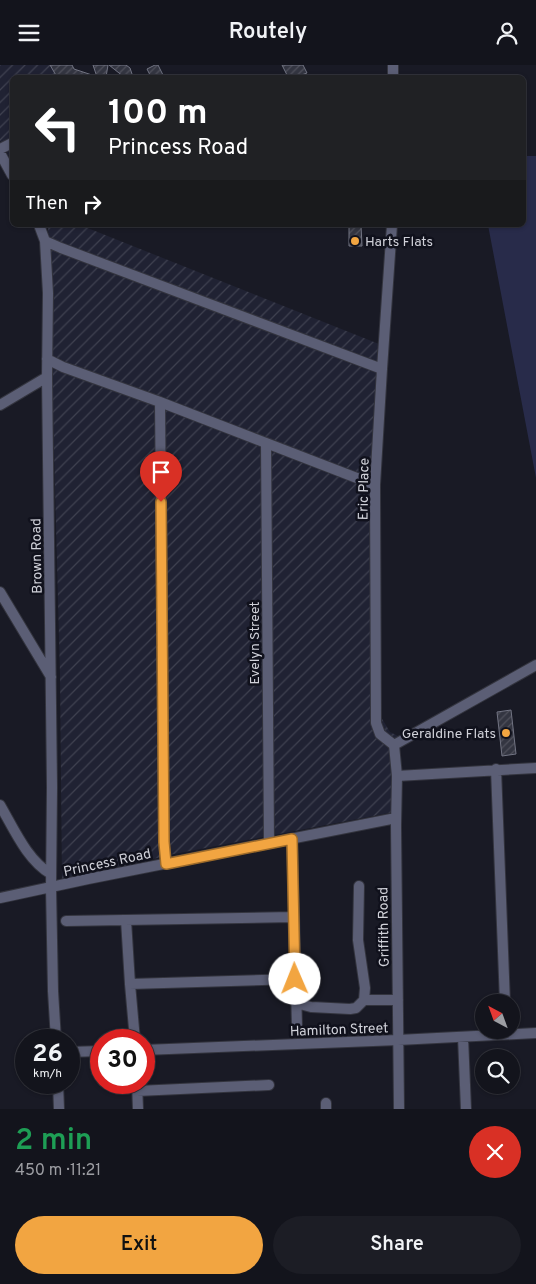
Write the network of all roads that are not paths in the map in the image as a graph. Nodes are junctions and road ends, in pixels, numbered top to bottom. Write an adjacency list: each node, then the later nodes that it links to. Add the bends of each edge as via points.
1 (0, 153): 2 (street)
2 (10, 171)
3 (40, 227): 5 (street, Brown Road)
4 (392, 227): 7 (street, Eric Place)
5 (44, 241): 6 (street, Brown Road, via 48,293); 7 (street)
6 (47, 359): 8 (street, Brown Road); 9 (street)
7 (382, 369): 12 (street, Eric Place)
8 (47, 377): 10 (street); 15 (street, Brown Road)
9 (160, 402): 11 (street); 24 (street)
10 (0, 405)
11 (266, 443): 12 (street); 23 (street, Evelyn Street)
12 (375, 485): 16 (street, Eric Place, via 376,723 380,734)
13 (0, 592): 15 (street)
14 (536, 665): 16 (street)
15 (51, 677): 25 (street, Brown Road)
16 (394, 745): 19 (street, Griffith Road)
17 (536, 768): 18 (street)
18 (496, 769): 19 (street); 34 (street)
19 (396, 776): 21 (street, Griffith Road)
20 (0, 805): 25 (street, via 30,855)
21 (396, 818): 22 (street, Princess Road); 36 (street, Griffith Road)
22 (292, 839): 23 (street, Princess Road); 29 (street)
23 (269, 843): 24 (street, Princess Road)
24 (166, 864): 27 (street, Princess Road)
25 (51, 874): 27 (street, Brown Road)
26 (359, 886): 35 (street, via 358,939)
27 (51, 888): 28 (street, Princess Road); 39 (street, Brown Road)
28 (0, 898)
29 (293, 917): 30 (street); 32 (street)
30 (126, 920): 31 (street); 33 (street)
31 (66, 921)
32 (295, 979): 33 (street); 37 (street)
33 (130, 984): 40 (street)
34 (505, 994)
35 (364, 1000): 36 (street); 37 (street, via 350,1009)
36 (398, 1000): 45 (street, Griffith Road)
37 (296, 1003): 38 (street)
38 (296, 1026)
39 (55, 1029)
40 (134, 1029)
41 (520, 1032): 42 (street, Hamilton Street)
42 (536, 1033)
43 (475, 1036): 44 (street, Hamilton Street)
44 (463, 1037): 45 (street, Hamilton Street); 54 (street)
45 (398, 1040): 46 (street, Hamilton Street); 53 (street, Griffith Road)
46 (155, 1049)
47 (270, 1085): 48 (street)
48 (155, 1087)
49 (58, 1094): 51 (street)
50 (137, 1094): 52 (street)
51 (59, 1109)
52 (138, 1109)
53 (399, 1109)
54 (466, 1109)

